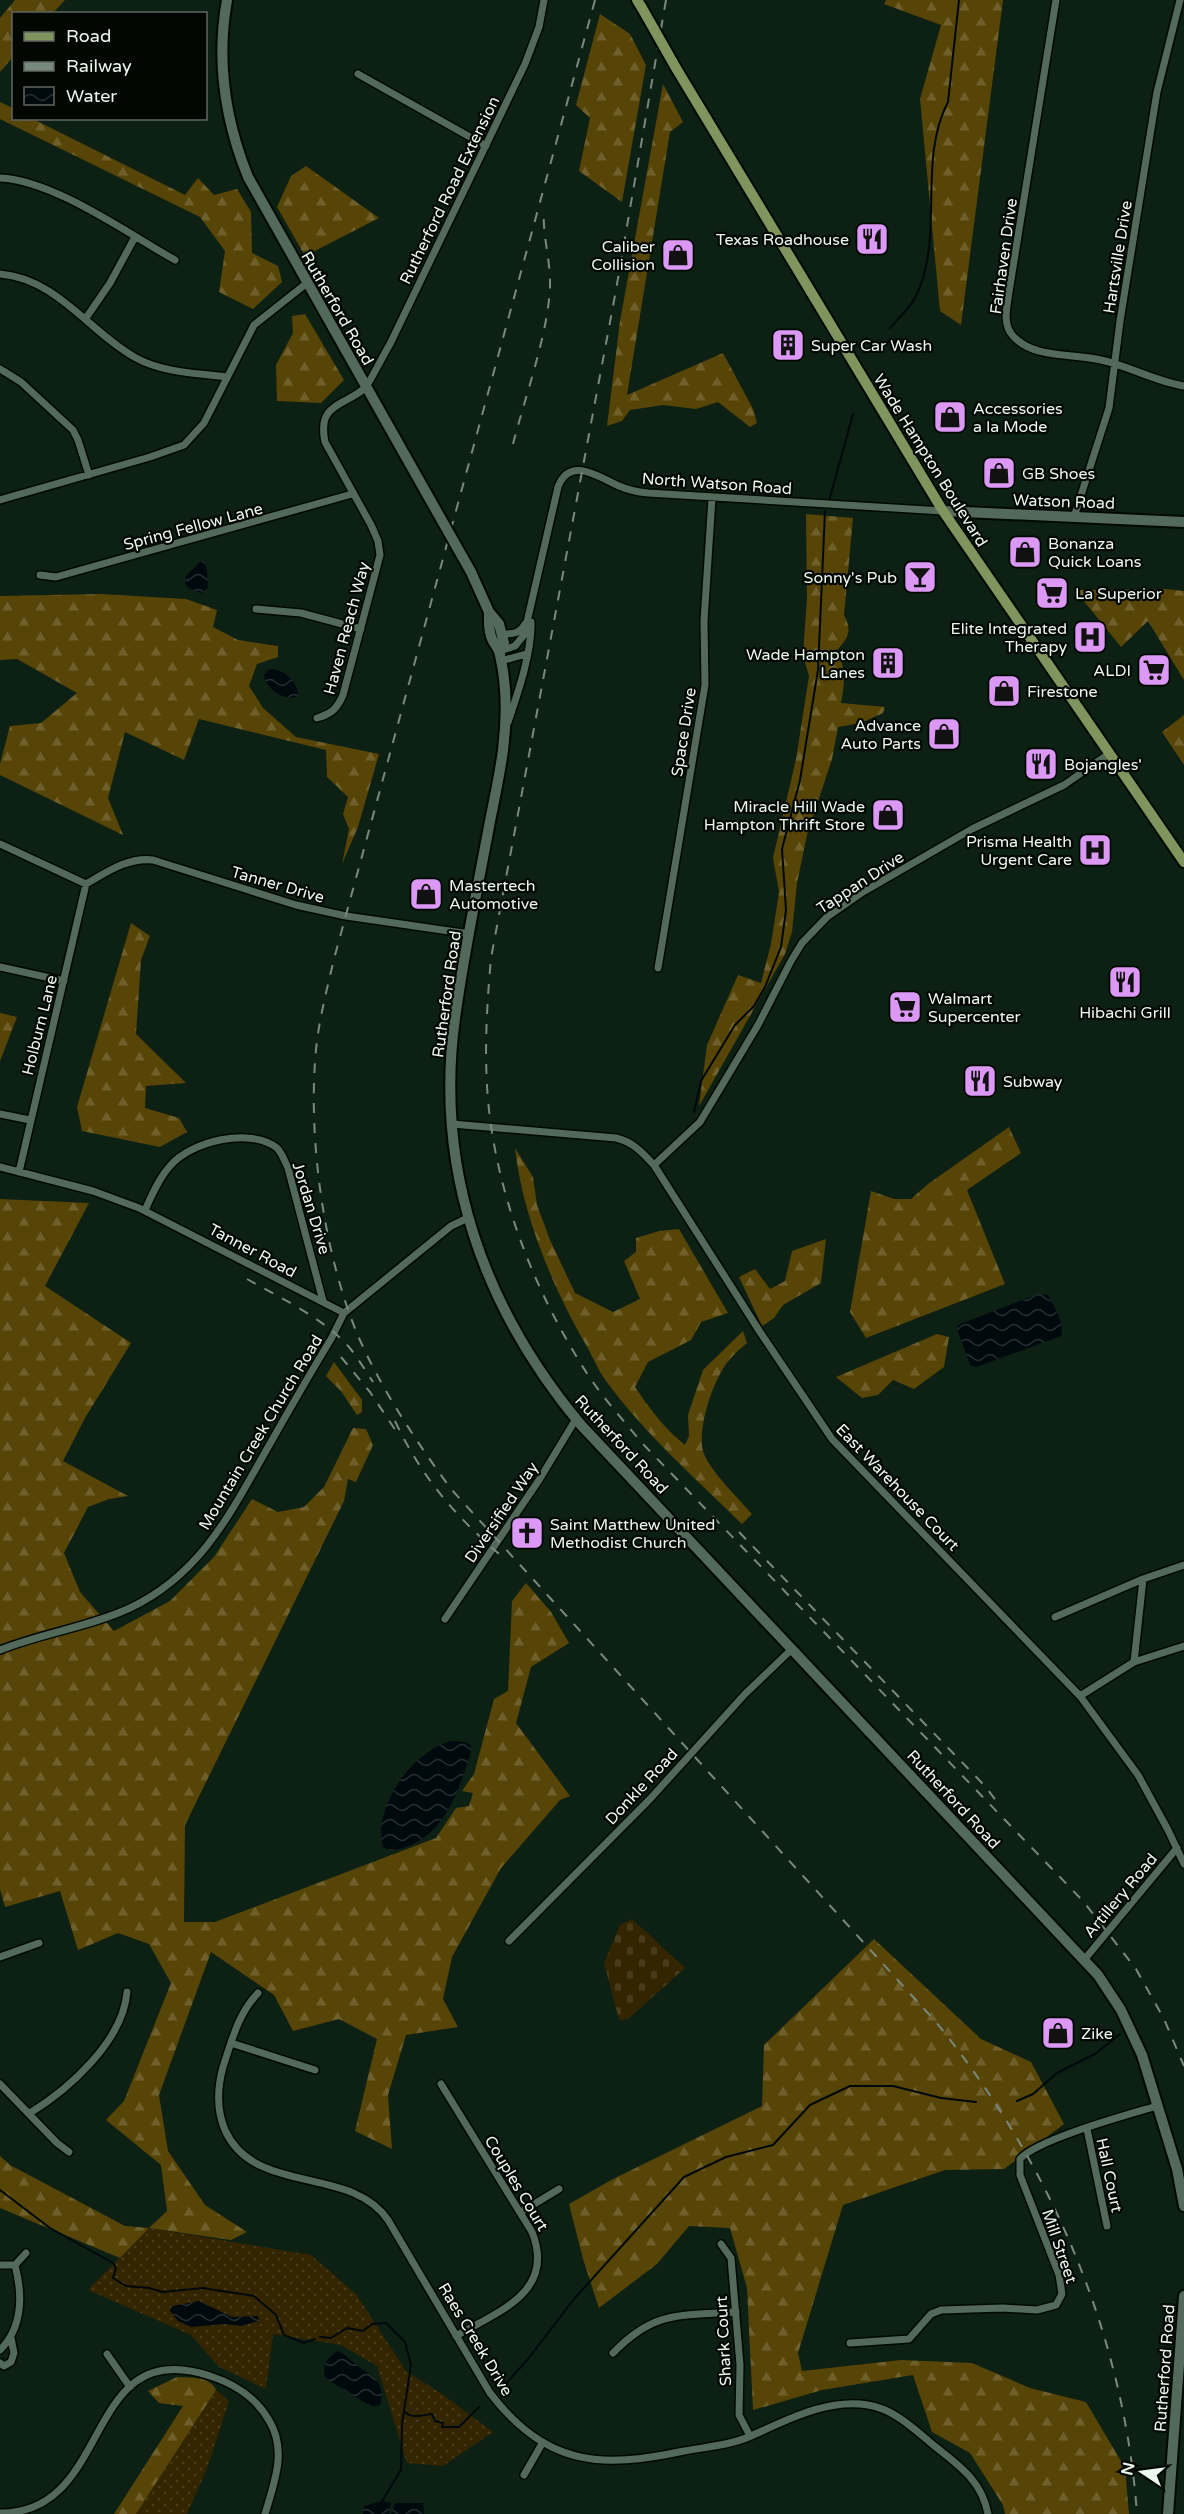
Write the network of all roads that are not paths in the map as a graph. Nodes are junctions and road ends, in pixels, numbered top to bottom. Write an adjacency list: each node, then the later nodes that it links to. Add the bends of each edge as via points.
1 (227, 0): 12 (street, Rutherford Road, via 222,68 230,125 248,177)
2 (544, 0): 7 (street, Rutherford Road Extension, via 525,64)
3 (1056, 0): 14 (street, Fairhaven Drive, via 1007,325 1017,340 1031,349)
4 (1179, 0): 14 (street, Hartsville Drive, via 1157,92)
5 (639, 4): 23 (main road, Wade Hampton Boulevard, bridge)
6 (358, 74): 7 (street)
7 (486, 146): 18 (street, Rutherford Road Extension)
8 (0, 178): 9 (street, via 45,188)
9 (135, 237): 10 (street); 13 (street)
10 (175, 260)
11 (0, 274): 13 (street, via 38,285)
12 (307, 283): 16 (street, via 254,325); 18 (street, Rutherford Road)
13 (86, 318): 16 (street, via 124,350 147,363 174,371)
14 (1115, 364): 17 (street, Fairhaven Drive); 24 (street, Hartsville Drive, via 1106,420)
15 (0, 369): 19 (street, via 21,382 73,430)
16 (226, 377): 19 (street, via 204,423 184,445)
17 (1184, 386)
18 (366, 388): 20 (street, Haven Reach Way, via 338,403 323,425 325,442); 28 (street, Rutherford Road, bridge, via 471,572)
19 (89, 475): 22 (street)
20 (352, 495): 26 (street, Spring Fellow Lane, via 56,578); 30 (street, Haven Reach Way, via 371,525 380,555)
21 (712, 498): 23 (street, North Watson Road); 29 (street, North Watson Road, via 641,492 586,471 566,475 558,487); 42 (street, Space Drive, via 704,621 705,685)
22 (0, 500)
23 (943, 511): 24 (street, Watson Road); 36 (main road, Wade Hampton Boulevard)
24 (1074, 517): 25 (street, Watson Road)
25 (1184, 522)
26 (40, 575)
27 (256, 609): 30 (street, via 302,613)
28 (489, 612): 31 (street, Rutherford Road); 33 (street, Rutherford Road, via 490,631)
29 (531, 613): 31 (street, via 520,631); 32 (street, North Watson Road); 33 (street, North Watson Road, via 519,644)
30 (361, 629): 34 (street, Haven Reach Way, via 344,695 331,714)
31 (502, 634): 33 (street, Rutherford Road)
32 (526, 654): 33 (street); 35 (street, North Watson Road)
33 (500, 656): 35 (street, Rutherford Road)
34 (317, 718)
35 (504, 731): 40 (street, Rutherford Road)
36 (1110, 753): 38 (main road, Wade Hampton Boulevard); 47 (street, Tappan Drive, via 1064,785 972,829 827,917 802,943 700,1122)
37 (0, 844): 39 (street)
38 (1184, 862)
39 (86, 884): 40 (street, Tanner Drive, via 129,862 153,860 296,905); 43 (street, Holburn Lane)
40 (470, 934): 46 (street, Rutherford Road, via 452,1047)
41 (0, 967): 43 (street)
42 (658, 968)
43 (64, 981): 45 (street, Holburn Lane)
44 (0, 1114): 45 (street)
45 (30, 1120): 49 (street, Holburn Lane)
46 (452, 1124): 47 (street, East Warehouse Court, via 616,1138 638,1148); 51 (street, Rutherford Road)
47 (654, 1165): 63 (street, East Warehouse Court, via 831,1439)
48 (0, 1167): 49 (street, Tanner Road)
49 (19, 1172): 50 (street, Tanner Road, via 93,1191)
50 (145, 1210): 52 (street, Tanner Road); 52 (street, Jordan Drive, via 164,1174 185,1152 216,1140 266,1142 279,1150 288,1168)
51 (468, 1218): 53 (street, via 452,1226); 54 (street, Rutherford Road, via 488,1276 512,1326 542,1376)
52 (323, 1302): 53 (street, Tanner Road)
53 (344, 1313): 61 (street, Mountain Creek Church Road, via 238,1500 217,1534 190,1566 131,1607)
54 (576, 1419): 58 (street, Diversified Way); 60 (street, Rutherford Road)
55 (1184, 1566): 56 (street)
56 (1143, 1579): 57 (street); 62 (street)
57 (1055, 1617)
58 (445, 1619)
59 (1184, 1646): 62 (street)
60 (792, 1649): 66 (street, Donkle Road); 69 (street, Rutherford Road)
61 (0, 1650)
62 (1134, 1662): 63 (street)
63 (1080, 1696): 64 (street, East Warehouse Court, via 1138,1775)
64 (1177, 1848): 65 (street, East Warehouse Court); 69 (street, Artillery Road)
65 (1184, 1864)
66 (509, 1941)
67 (39, 1943): 68 (street)
68 (0, 1957)
69 (1084, 1960): 76 (street, Rutherford Road, via 1129,2024)
70 (127, 1992): 77 (street, via 114,2028 95,2059)
71 (258, 1993): 72 (street, Raes Creek Drive, via 240,2016)
72 (231, 2043): 73 (street); 90 (street, Raes Creek Drive, via 218,2098 222,2123 234,2144 264,2168 357,2194 373,2203 388,2220)
73 (315, 2070)
74 (0, 2084): 77 (street)
75 (441, 2084): 82 (street, Couples Court)
76 (1157, 2106): 78 (street, Mill Street); 81 (street, Rutherford Road)
77 (30, 2113): 79 (street)
78 (1087, 2128): 83 (street, Hall Court); 92 (street, Mill Street, via 1035,2147 1019,2164 1059,2275 1062,2294 1056,2305 1037,2310 941,2310 931,2314 909,2339)
79 (69, 2152)
80 (559, 2189): 82 (street)
81 (1184, 2206)
82 (521, 2212): 90 (street, Couples Court, via 538,2250 532,2284 517,2300)
83 (1107, 2226)
84 (721, 2244): 89 (street, Shark Court, via 731,2258)
85 (26, 2253): 87 (street)
86 (0, 2265): 87 (street)
87 (15, 2265): 91 (street, via 21,2301)
88 (1184, 2296): 97 (street, Rutherford Road)
89 (736, 2312): 94 (street, via 674,2316 654,2322 631,2335); 99 (street, Shark Court, via 740,2415)
90 (456, 2336): 100 (street, Raes Creek Drive, via 503,2410)
91 (11, 2338): 93 (street); 96 (street, via 11,2362 3,2366)
92 (850, 2343)
93 (0, 2350)
94 (613, 2353)
95 (107, 2354): 98 (street)
96 (0, 2363)
97 (1181, 2372): 105 (street, Rutherford Road)
98 (130, 2387): 102 (street, via 108,2415 60,2494 34,2509); 103 (street, via 160,2372 185,2371 220,2379 254,2401 273,2426 279,2451)
99 (750, 2436): 100 (street, Raes Creek Drive, via 628,2461 583,2457); 104 (street, Raes Creek Drive, via 793,2416 840,2405 860,2403 880,2408 900,2418 964,2469 981,2491)
100 (543, 2442): 101 (street)
101 (524, 2475)
102 (0, 2513)
103 (265, 2514)
104 (988, 2514)
105 (1168, 2514)

